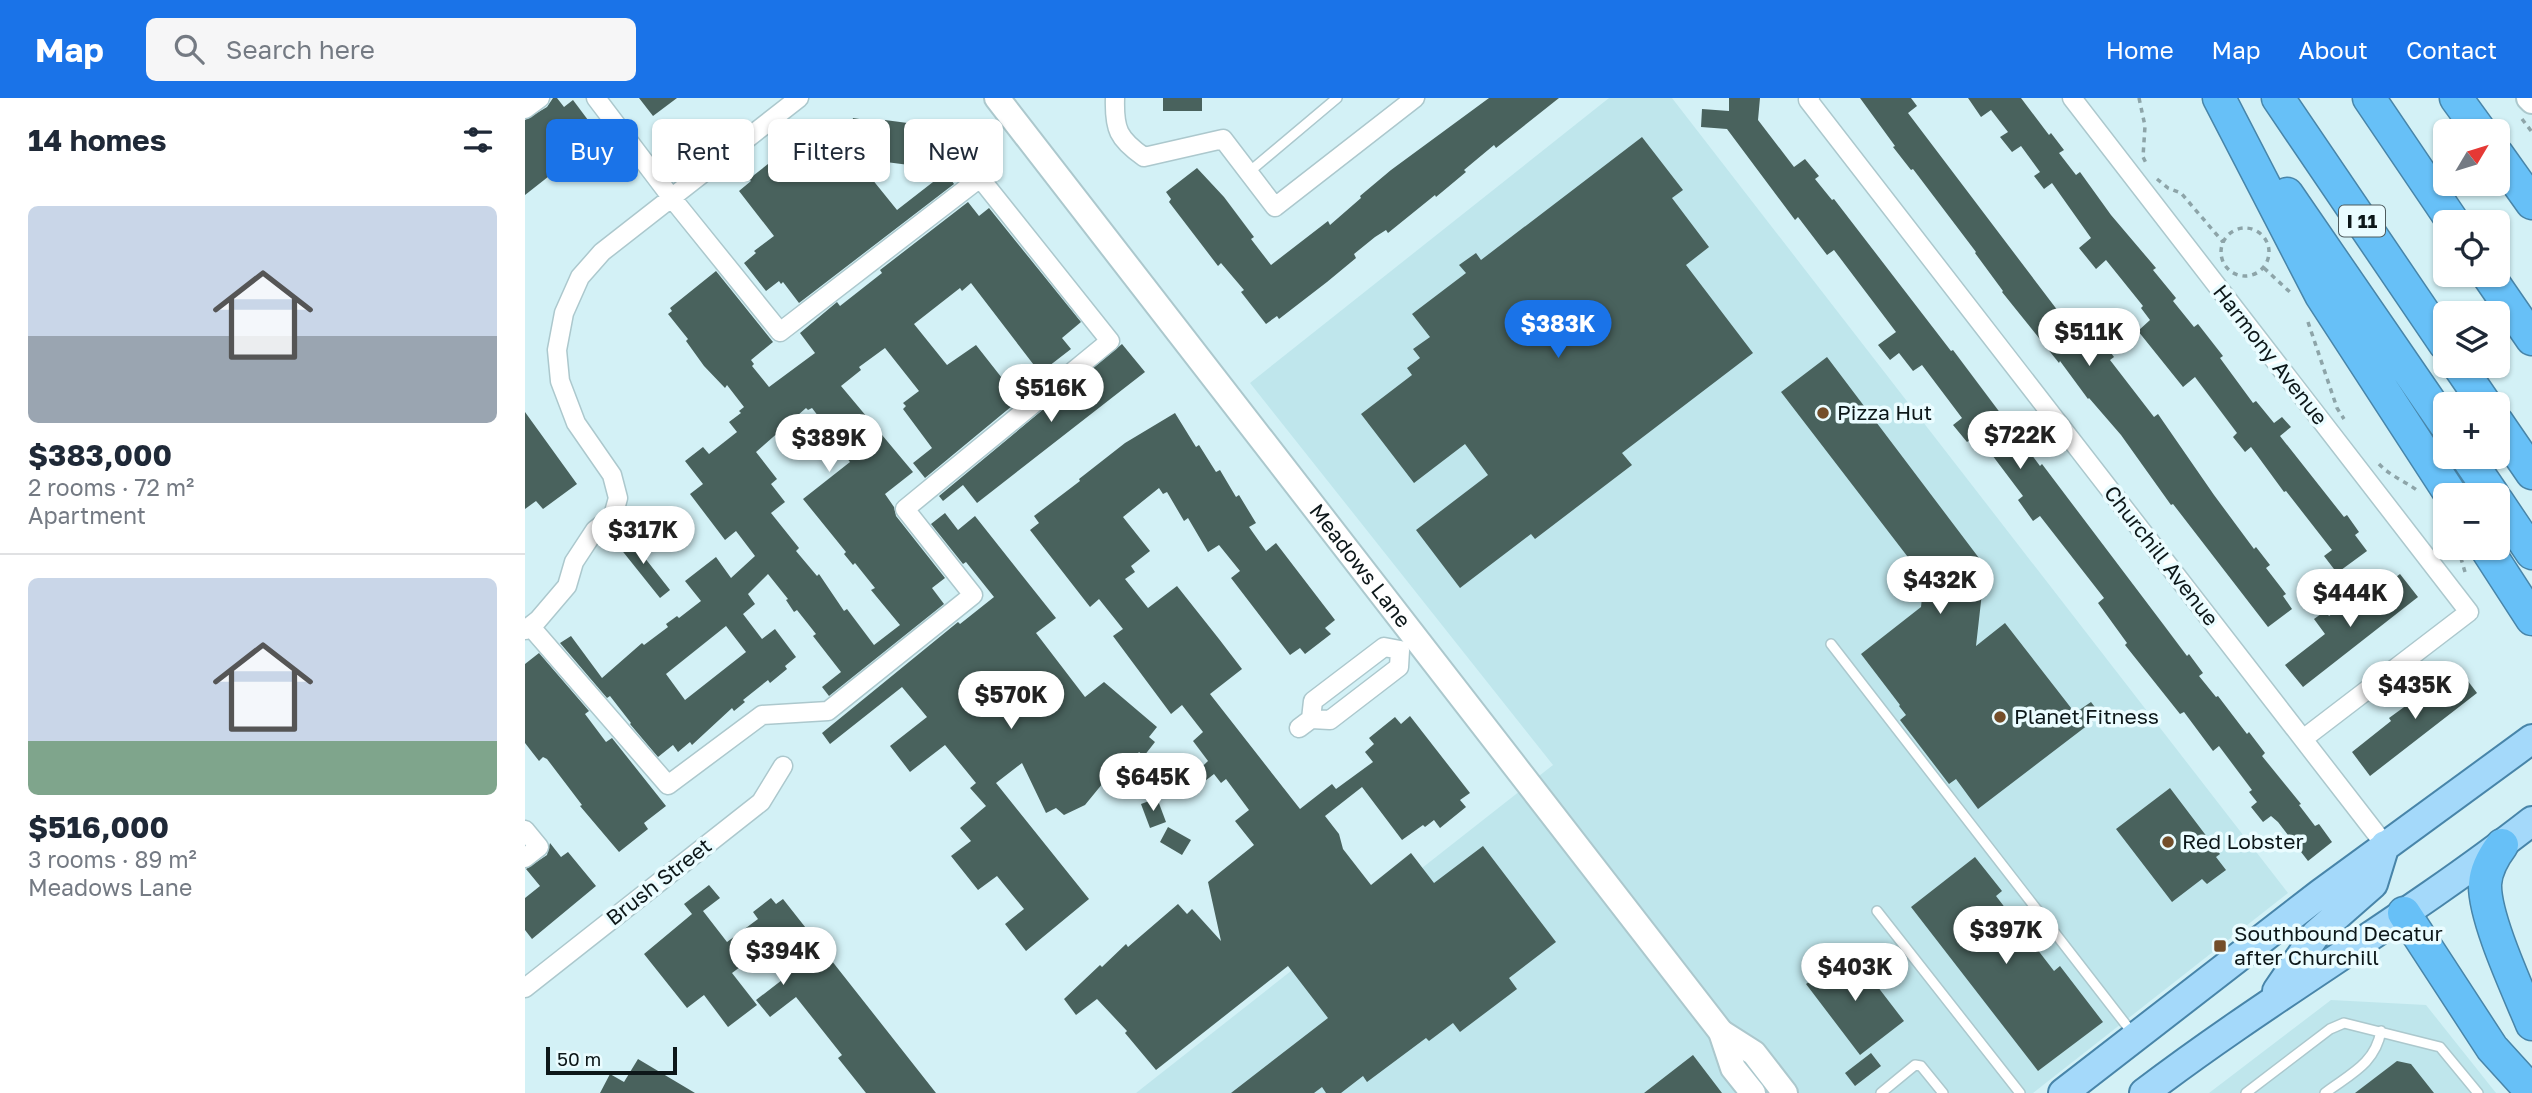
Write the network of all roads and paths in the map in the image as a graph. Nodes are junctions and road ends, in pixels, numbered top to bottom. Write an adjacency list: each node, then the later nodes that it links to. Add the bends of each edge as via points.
1 (540, 98): 15 (street)
2 (596, 98): 19 (street)
3 (799, 98): 19 (street)
4 (997, 98): 43 (street, Meadows Lane)
5 (1115, 98): 17 (street, via 1114,121 1126,144 1144,157 1223,139)
6 (1337, 98): 17 (lane)
7 (1415, 98): 17 (street, via 1275,207)
8 (2072, 98): 45 (street, Harmony Avenue, via 2469,611)
9 (2139, 98): 22 (path, via 2145,126 2143,158 2150,172 2181,193)
10 (2220, 98): 29 (highway); 34 (highway, via 2321,295)
11 (2278, 98): 27 (highway, I 11)
12 (2369, 98): 21 (highway)
13 (2456, 98): 16 (highway)
14 (1809, 99): 45 (street, Churchill Avenue)
15 (525, 109)
16 (2471, 119)
17 (1249, 172)
18 (2510, 173): 20 (highway)
19 (671, 197): 42 (street, via 601,252 580,277 564,313 557,350 560,381 576,423 612,475 618,498 613,516 595,530 574,562 567,586); 42 (street, via 780,332 980,178 1110,341 905,509 973,595 828,711 762,715 668,785)
20 (2532, 203)
21 (2445, 210)
22 (2223, 242): 23 (path, via 2222,261 2232,273 2249,276); 23 (path, via 2236,229 2258,231 2268,244)
23 (2264, 268): 25 (path)
24 (2496, 287): 28 (highway)
25 (2293, 296)
26 (2305, 314): 30 (path, via 2337,408)
27 (2433, 326)
28 (2532, 340)
29 (2433, 407)
30 (2350, 428)
31 (2510, 441): 33 (highway)
32 (2371, 456): 35 (path, via 2388,474)
33 (2532, 473)
34 (2443, 483)
35 (2419, 492)
36 (2510, 520): 37 (highway)
37 (2532, 553)
38 (2462, 560): 40 (path)
39 (2494, 560): 41 (highway)
40 (2465, 572)
41 (2532, 619)
42 (528, 628)
43 (1408, 644): 43 (street, via 1399,667 1331,720 1305,723 1313,701 1384,646); 59 (street, Meadows Lane)
44 (1831, 644): 60 (lane)
45 (2303, 739): 50 (street, Churchill Avenue)
46 (2532, 739): 50 (main road)
47 (783, 766): 55 (street, Brush Street, via 761,802)
48 (2532, 821): 51 (main road)
49 (525, 830): 52 (street)
50 (2385, 845): 54 (main road, via 2390,881); 56 (main road, via 2373,884 2316,934); 60 (main road)
51 (2502, 845): 54 (main road); 57 (highway, via 2486,875 2486,902)
52 (532, 853)
53 (1877, 911): 67 (lane)
54 (2404, 913): 56 (main road); 62 (highway, via 2492,1048)
55 (525, 988)
56 (2269, 1003): 61 (main road, via 2190,1058)
57 (2532, 1024)
58 (2381, 1031): 69 (lane, via 2350,1024 2334,1026); 70 (lane, via 2371,1057); 71 (lane, via 2440,1047)
59 (1721, 1032): 63 (street, Meadows Lane, via 1733,1068); 64 (street, Meadows Lane, via 1754,1053)
60 (2135, 1036): 68 (main road)
61 (2158, 1091)
62 (2532, 1092)
63 (1753, 1093)
64 (1785, 1093)
65 (1881, 1093): 66 (lane, via 1916,1065)
66 (1943, 1093)
67 (2020, 1093)
68 (2063, 1093)
69 (2246, 1093)
70 (2325, 1093)
71 (2478, 1093)

